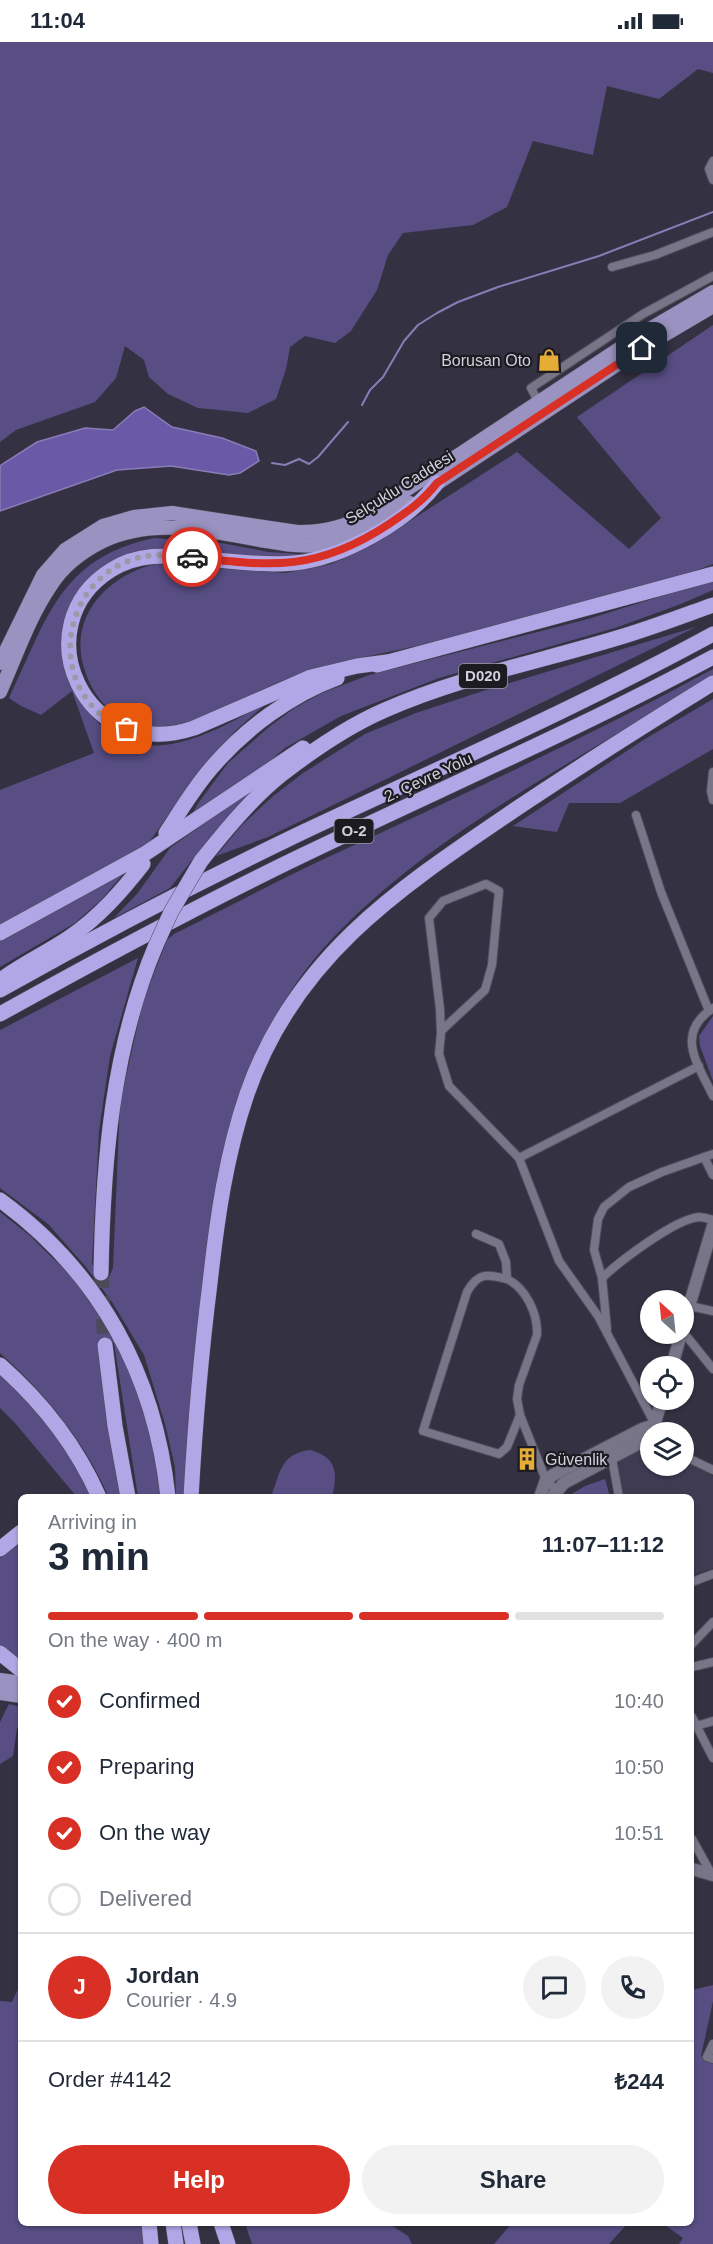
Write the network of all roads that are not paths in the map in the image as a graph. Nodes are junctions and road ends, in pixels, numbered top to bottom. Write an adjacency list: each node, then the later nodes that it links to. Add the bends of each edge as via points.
1 (713, 161): 2 (street, via 709,169)
2 (713, 180)
3 (713, 232): 4 (street)
4 (612, 267)
5 (713, 276): 8 (street, via 644,314 531,388)
6 (713, 292): 8 (main road, Selçuklu Caddesi, via 643,333)
7 (713, 306): 9 (main road, Selçuklu Caddesi)
8 (539, 403): 17 (main road, Selçuklu Caddesi, via 368,515 342,527 297,532 163,513 117,521 91,532 65,550 43,575)
9 (437, 483): 16 (highway, via 425,499 376,533 324,558 278,564 164,555 123,563 99,579 86,594 76,610 70,635 72,669 98,713 127,729 153,736 194,728 311,677); 19 (main road, Selçuklu Caddesi, via 364,531 321,544 298,545 159,526 111,537 77,557 52,583)
10 (713, 574): 16 (highway)
11 (713, 595): 14 (highway)
12 (713, 605): 14 (highway, D020)
13 (713, 634): 28 (highway, 2. Çevre Yolu / O-2, via 541,722 211,878)
14 (627, 635): 20 (highway, D020, via 432,692)
15 (713, 657): 30 (highway, 2. Çevre Yolu / O-2, via 516,756 234,889)
16 (387, 662): 24 (highway, via 312,689 248,731 213,766)
17 (0, 663)
18 (713, 683): 63 (highway, via 469,840 398,892 331,954 291,1005 258,1067 229,1157 208,1297)
19 (0, 692)
20 (345, 731): 26 (highway, via 297,751 154,848); 41 (highway, bridge, via 279,776 240,815 201,861 156,945 135,1001 120,1066 106,1166)
21 (713, 772): 22 (street)
22 (713, 800)
23 (636, 816): 29 (street, via 699,993)
24 (165, 833)
25 (143, 864): 27 (highway, via 90,921)
26 (0, 933)
27 (0, 980)
28 (0, 990)
29 (711, 1010): 32 (street, via 690,1036)
30 (0, 1014)
31 (441, 1034): 31 (street, via 485,990 492,965 499,891 486,884 443,901 429,918); 35 (street, via 439,1054 448,1086)
32 (699, 1066): 33 (street); 35 (street)
33 (713, 1096)
34 (709, 1156): 36 (street); 42 (street, via 629,1187 604,1207 598,1219 594,1250)
35 (519, 1158): 47 (street, via 559,1261)
36 (713, 1176)
37 (0, 1200): 62 (highway, via 50,1241 112,1320 153,1418)
38 (713, 1220): 42 (street, via 699,1217 680,1223 617,1264)
39 (713, 1226): 44 (street)
40 (476, 1234): 43 (street, via 499,1244)
41 (101, 1273)
42 (603, 1278): 47 (street)
43 (507, 1279): 52 (street, via 520,1288 537,1327 519,1385); 52 (street, via 492,1275 473,1280 423,1431 499,1454 507,1447)
44 (694, 1292)
45 (694, 1307): 46 (street)
46 (713, 1311)
47 (607, 1332): 53 (street)
48 (691, 1344): 51 (street)
49 (105, 1345): 61 (highway)
50 (0, 1365): 60 (highway, via 54,1420)
51 (713, 1369)
52 (520, 1415): 58 (street)
53 (650, 1422)
54 (640, 1430): 55 (street)
55 (610, 1451): 58 (street); 59 (street); 65 (street)
56 (694, 1461): 57 (street)
57 (713, 1470)
58 (546, 1480): 59 (street); 64 (street)
59 (554, 1493)
60 (97, 1494)
61 (127, 1494)
62 (168, 1494)
63 (191, 1494)
64 (541, 1494)
65 (618, 1494)
66 (18, 1534): 67 (highway)
67 (0, 1549)
68 (713, 1574): 69 (street)
69 (694, 1581)
70 (713, 1622): 71 (street)
71 (694, 1642)
72 (0, 1653): 75 (highway)
73 (713, 1662): 74 (street)
74 (694, 1667)
75 (18, 1668)
76 (0, 1680): 77 (main road)
77 (18, 1683)
78 (0, 1693): 79 (main road)
79 (18, 1696)
80 (713, 1721): 82 (street)
81 (694, 1722): 82 (street)
82 (696, 1726): 83 (street)
83 (713, 1758)
84 (694, 1843): 86 (street)
85 (694, 1870): 86 (street)
86 (712, 1875)
87 (713, 2044): 88 (street, via 707,2057)
88 (713, 2059)
89 (149, 2226): 94 (highway)
90 (173, 2226): 95 (highway)
91 (190, 2226): 96 (highway)
92 (222, 2226): 97 (highway)
93 (227, 2226): 97 (highway)
94 (151, 2244)
95 (176, 2244)
96 (193, 2244)
97 (230, 2244)

